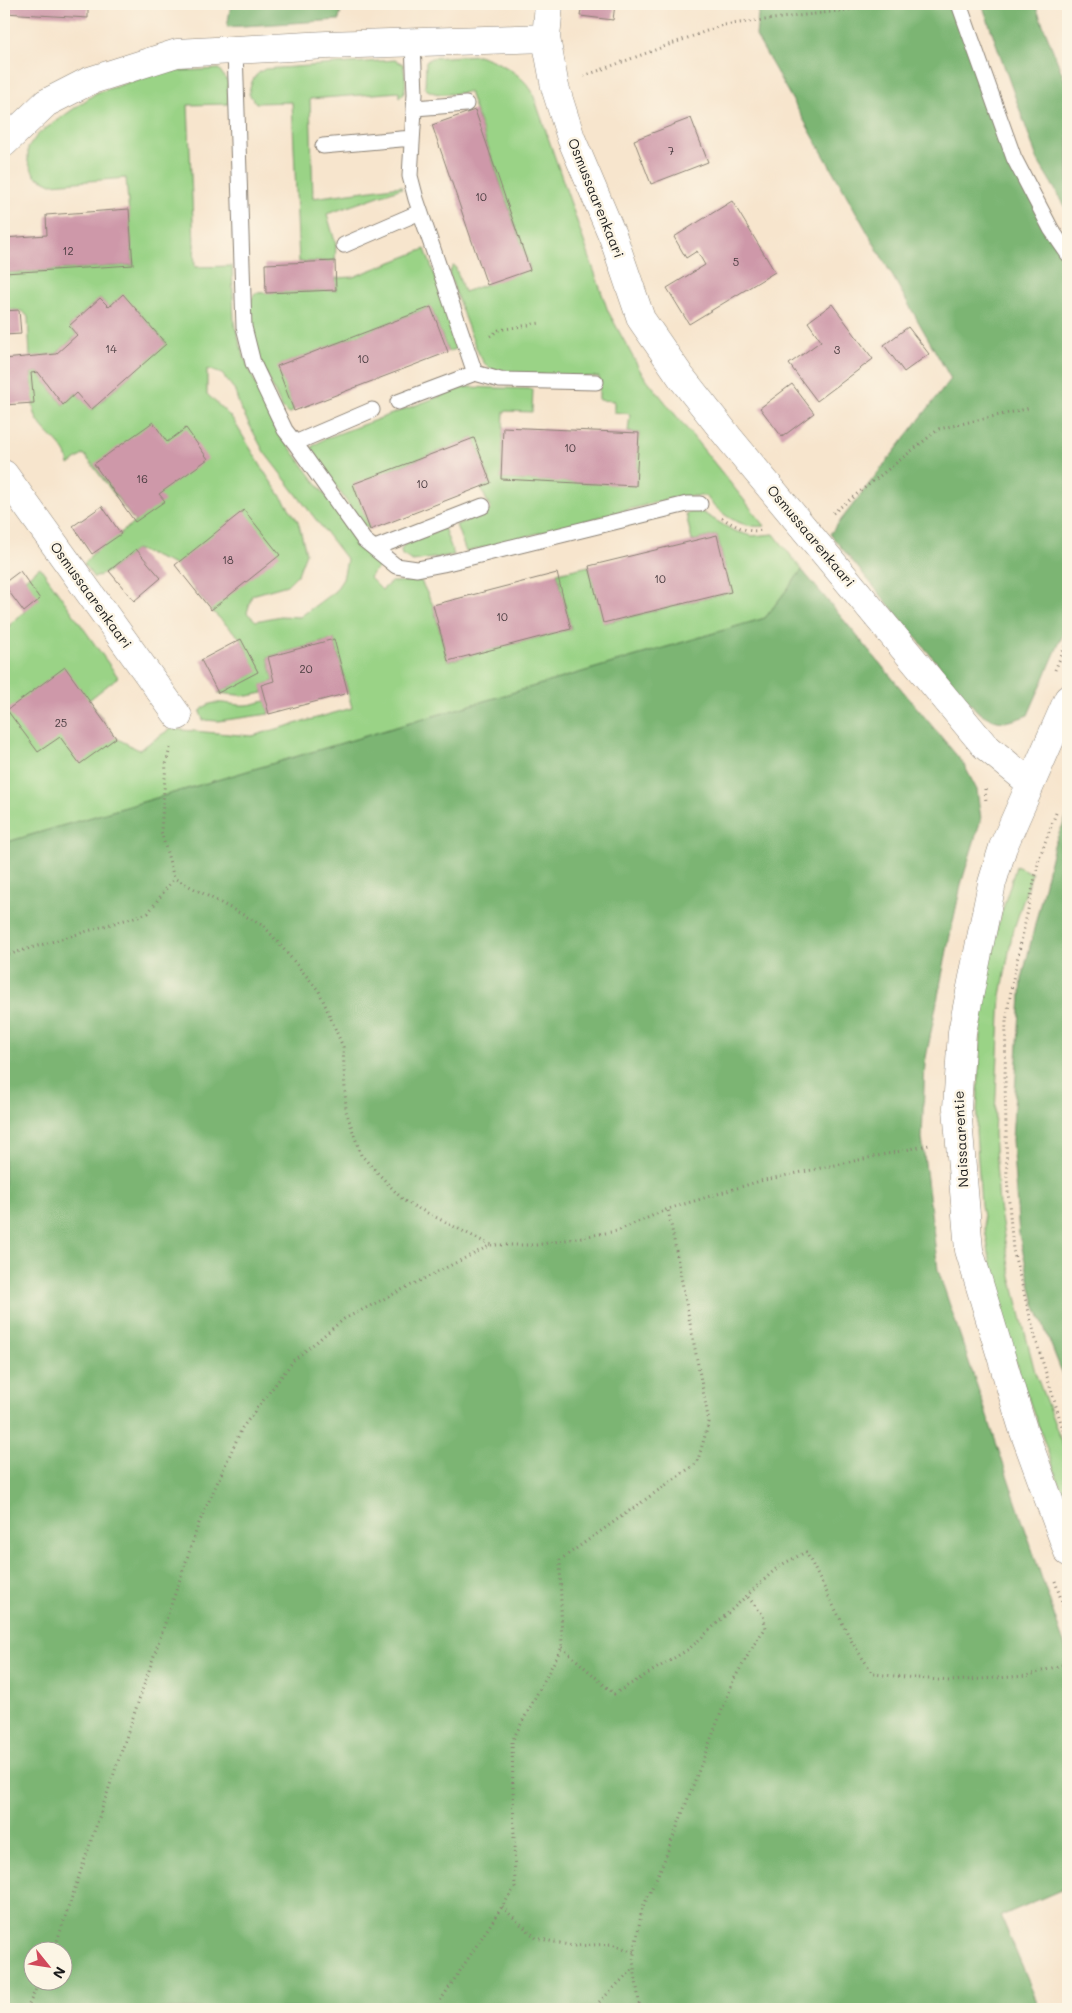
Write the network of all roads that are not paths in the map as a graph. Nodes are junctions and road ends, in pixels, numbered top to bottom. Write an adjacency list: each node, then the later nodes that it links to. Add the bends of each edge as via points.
1 (549, 4): 3 (street, Osmussaarenkaari)
2 (959, 4): 13 (lane, via 1014,158 1051,229)
3 (546, 38): 4 (street); 25 (street, Osmussaarenkaari, via 555,86 572,138 613,237 641,319 717,422 984,744)
4 (413, 43): 5 (street); 7 (lane)
5 (235, 50): 9 (street, via 177,54 89,82 46,103); 18 (lane, via 244,328 253,363 285,430)
6 (466, 104): 7 (lane)
7 (414, 108): 8 (lane)
8 (412, 138): 10 (lane); 11 (lane, via 410,176)
9 (4, 143)
10 (323, 146)
11 (420, 212): 12 (lane); 14 (lane)
12 (344, 245)
13 (1068, 254)
14 (475, 373): 15 (lane, via 500,380); 16 (lane)
15 (596, 382)
16 (398, 402)
17 (372, 410): 18 (lane)
18 (296, 443): 22 (lane, via 364,540)
19 (4, 474): 24 (street, Osmussaarenkaari)
20 (700, 504): 22 (lane, via 687,504 417,569 396,566)
21 (483, 506): 22 (lane)
22 (375, 548)
23 (1068, 699): 25 (street, Naissaarentie)
24 (178, 716)
25 (1030, 783): 26 (street, Naissaarentie, via 1003,847 992,883 962,1032 957,1108 969,1250 1023,1429)
26 (1068, 1552)

